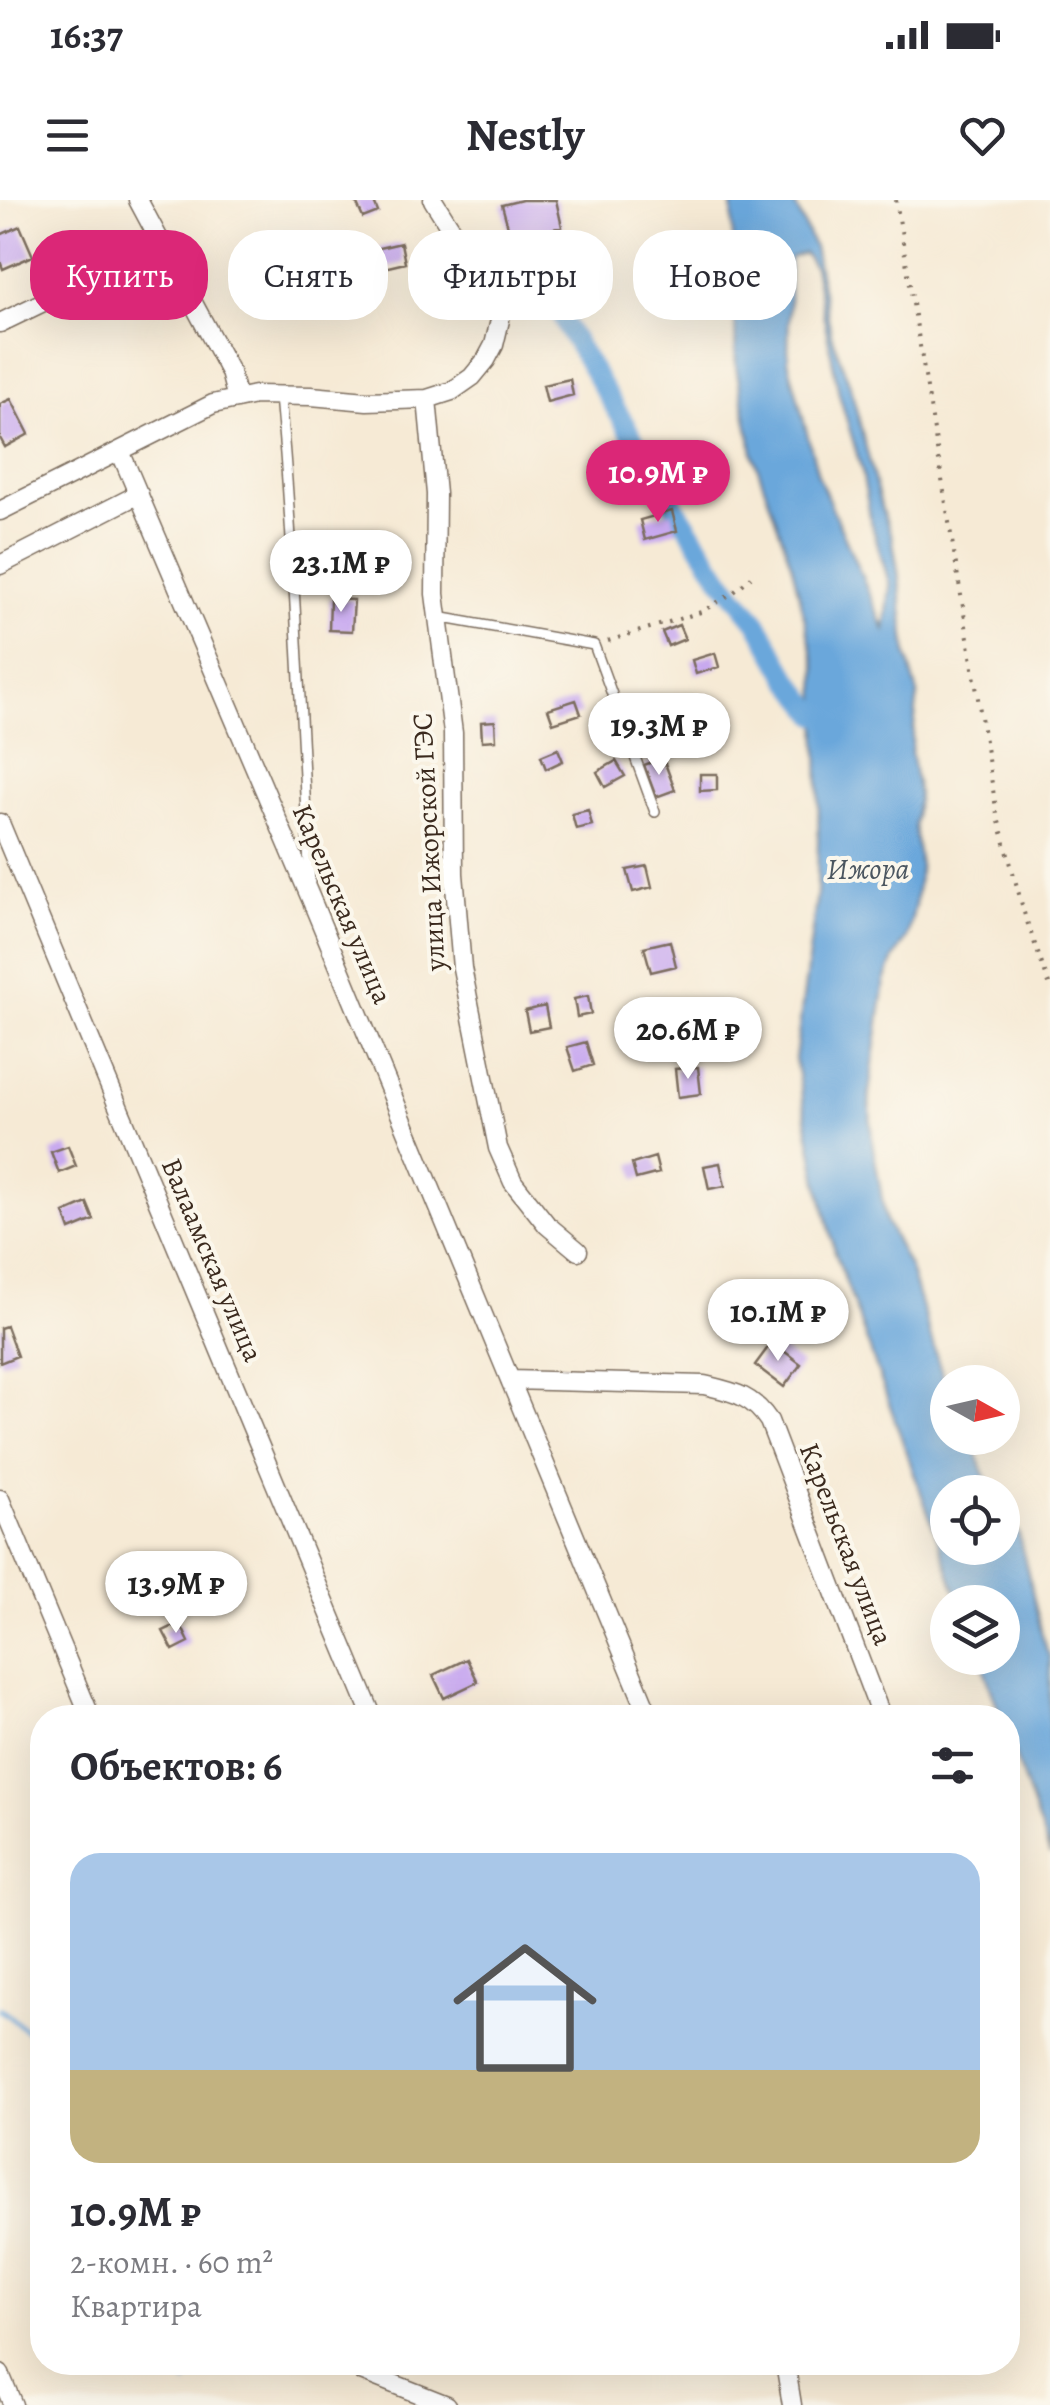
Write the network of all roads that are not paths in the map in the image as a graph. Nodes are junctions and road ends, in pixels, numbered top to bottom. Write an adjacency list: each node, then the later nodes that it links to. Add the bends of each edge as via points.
1 (138, 200): 3 (street)
2 (433, 200): 9 (street, via 494,297 500,320 494,345 472,377)
3 (153, 230)
4 (30, 308): 6 (street)
5 (202, 320): 8 (street)
6 (0, 323)
7 (280, 396): 8 (street); 9 (street); 17 (lane)
8 (237, 399): 10 (street, via 213,404)
9 (427, 399): 14 (street, улица Ижорской ГЭС)
10 (120, 450): 11 (street, Карельская улица); 12 (street)
11 (139, 494): 13 (street); 17 (street, Карельская улица)
12 (0, 512)
13 (0, 565)
14 (438, 617): 15 (lane, via 594,645); 18 (street, улица Ижорской ГЭС, via 454,733 462,968 498,1148 513,1182)
15 (655, 812)
16 (0, 823): 22 (street, Валаамская улица)
17 (311, 900): 19 (street, Карельская улица)
18 (578, 1251)
19 (510, 1380): 23 (street, Карельская улица); 24 (street, Карельская улица, via 704,1386 731,1391 760,1408)
20 (0, 1499): 21 (street)
21 (86, 1705)
22 (368, 1705)
23 (645, 1705)
24 (877, 1705)
25 (0, 2374): 29 (street)
26 (368, 2375): 28 (street)
27 (787, 2375): 31 (street)
28 (399, 2396): 30 (street)
29 (14, 2405)
30 (447, 2405)
31 (792, 2405)

